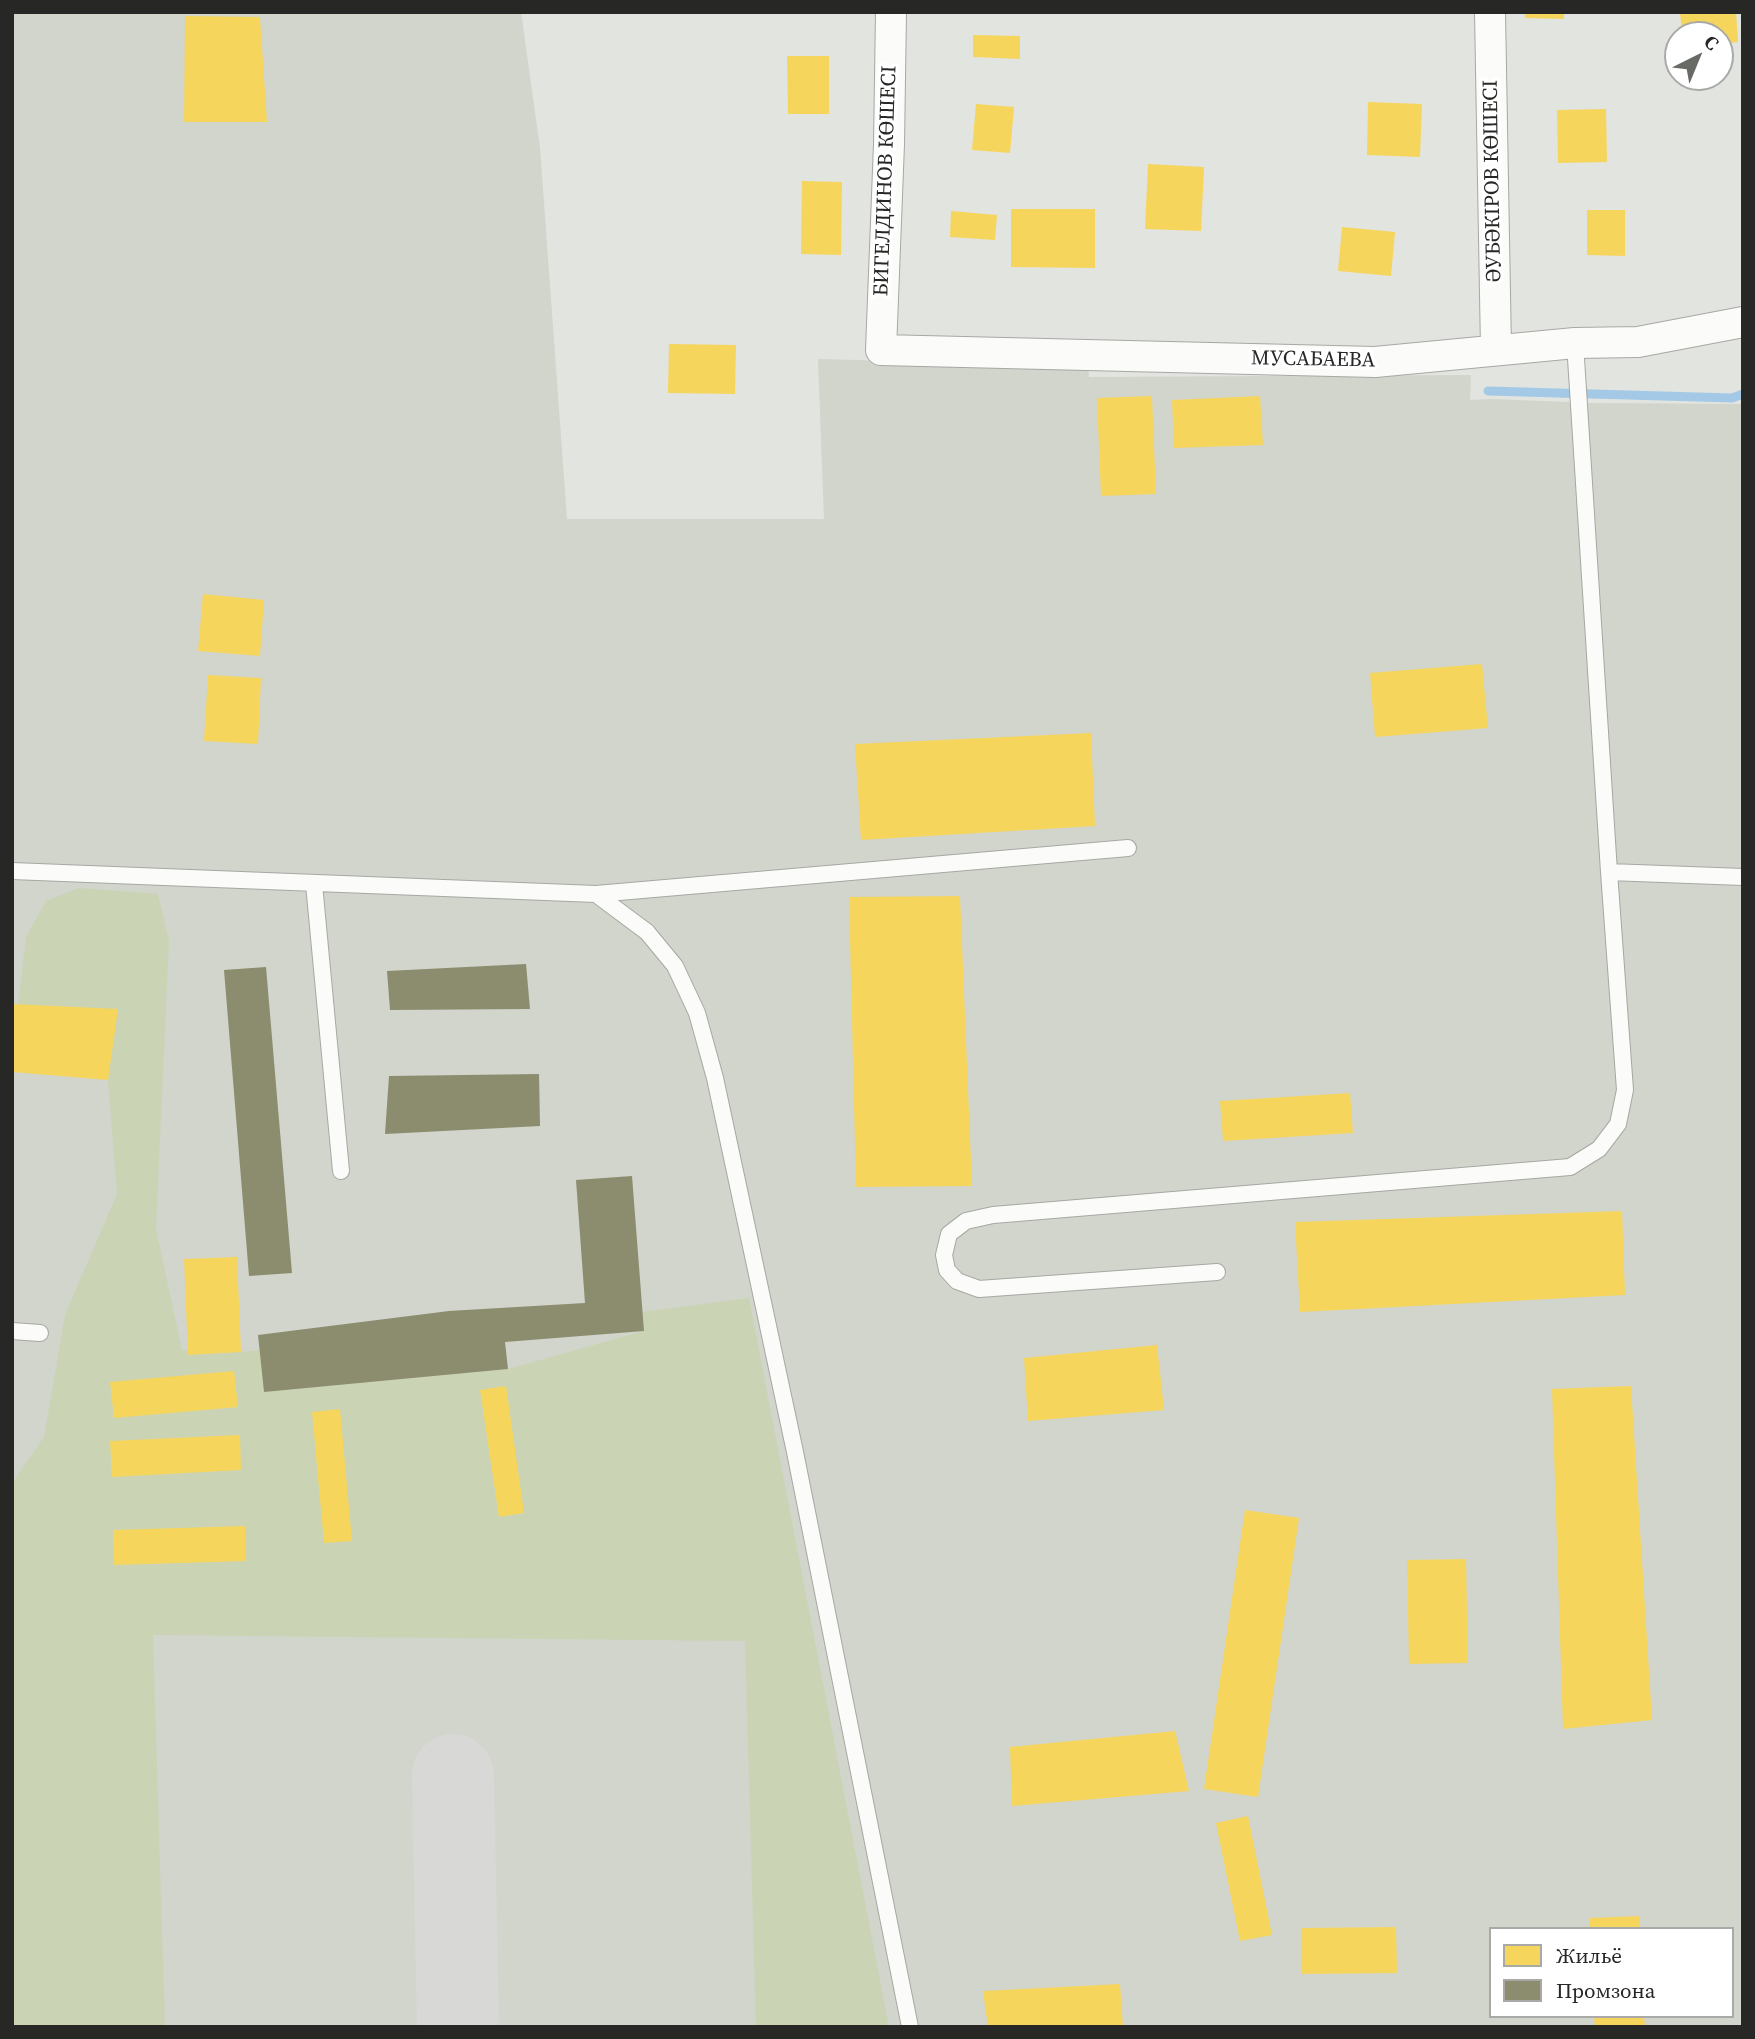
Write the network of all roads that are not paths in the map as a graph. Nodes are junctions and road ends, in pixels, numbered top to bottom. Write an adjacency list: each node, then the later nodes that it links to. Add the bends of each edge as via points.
1 (891, 12): 5 (street, БИГЕЛДИНОВ КӨШЕСІ)
2 (1490, 12): 6 (street, ӘУБӘКІРОВ КӨШЕСІ)
3 (1743, 322): 4 (street, МУСАБАЕВА, via 1638,342)
4 (1575, 343): 6 (street, МУСАБАЕВА); 9 (lane)
5 (881, 350): 6 (street, МУСАБАЕВА, via 1375,362)
6 (1496, 350)
7 (1128, 848): 12 (lane)
8 (12, 871): 11 (lane)
9 (1609, 872): 10 (lane); 14 (lane, via 1625,1090 1618,1124 1599,1149 1570,1167 993,1215 966,1221 948,1234 944,1255 947,1270 957,1281 979,1289)
10 (1743, 877)
11 (314, 884): 12 (lane); 13 (lane)
12 (596, 894): 17 (lane, via 647,932 675,966 698,1013 789,1426)
13 (341, 1171)
14 (1217, 1272)
15 (12, 1331): 16 (lane)
16 (40, 1333)
17 (910, 2027)

